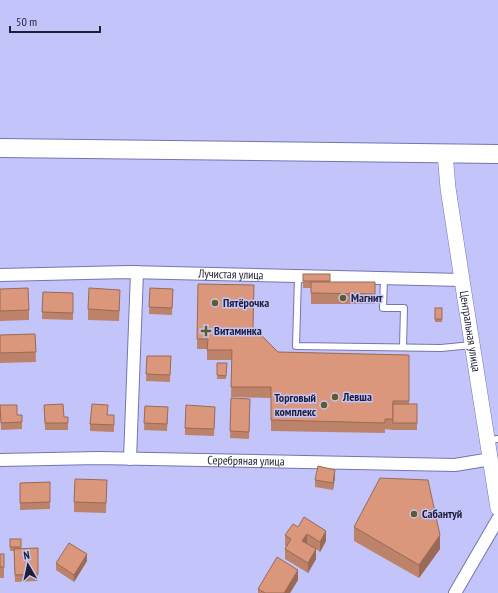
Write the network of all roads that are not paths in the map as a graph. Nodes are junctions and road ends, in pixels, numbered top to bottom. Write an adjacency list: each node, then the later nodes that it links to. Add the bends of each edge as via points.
1 (0, 148): 2 (main road)
2 (445, 153): 3 (main road); 8 (street, Центральная улица)
3 (498, 154)
4 (137, 272): 5 (street, Лучистая улица); 6 (street, Лучистая улица); 12 (street)
5 (0, 275)
6 (298, 277): 7 (street, Лучистая улица); 10 (lane, via 296,346)
7 (384, 278): 8 (street, Лучистая улица); 10 (lane, via 383,308 404,308)
8 (462, 280): 9 (street, Центральная улица)
9 (472, 345): 10 (lane, via 441,348); 11 (street, Центральная улица)
10 (403, 347)
11 (493, 439): 13 (street, Центральная улица)
12 (130, 458): 13 (street, Серебряная улица, via 447,465); 14 (street, Серебряная улица)
13 (491, 459): 15 (street, Центральная улица)
14 (0, 460)
15 (498, 508)
16 (498, 519): 17 (street)
17 (455, 593)

